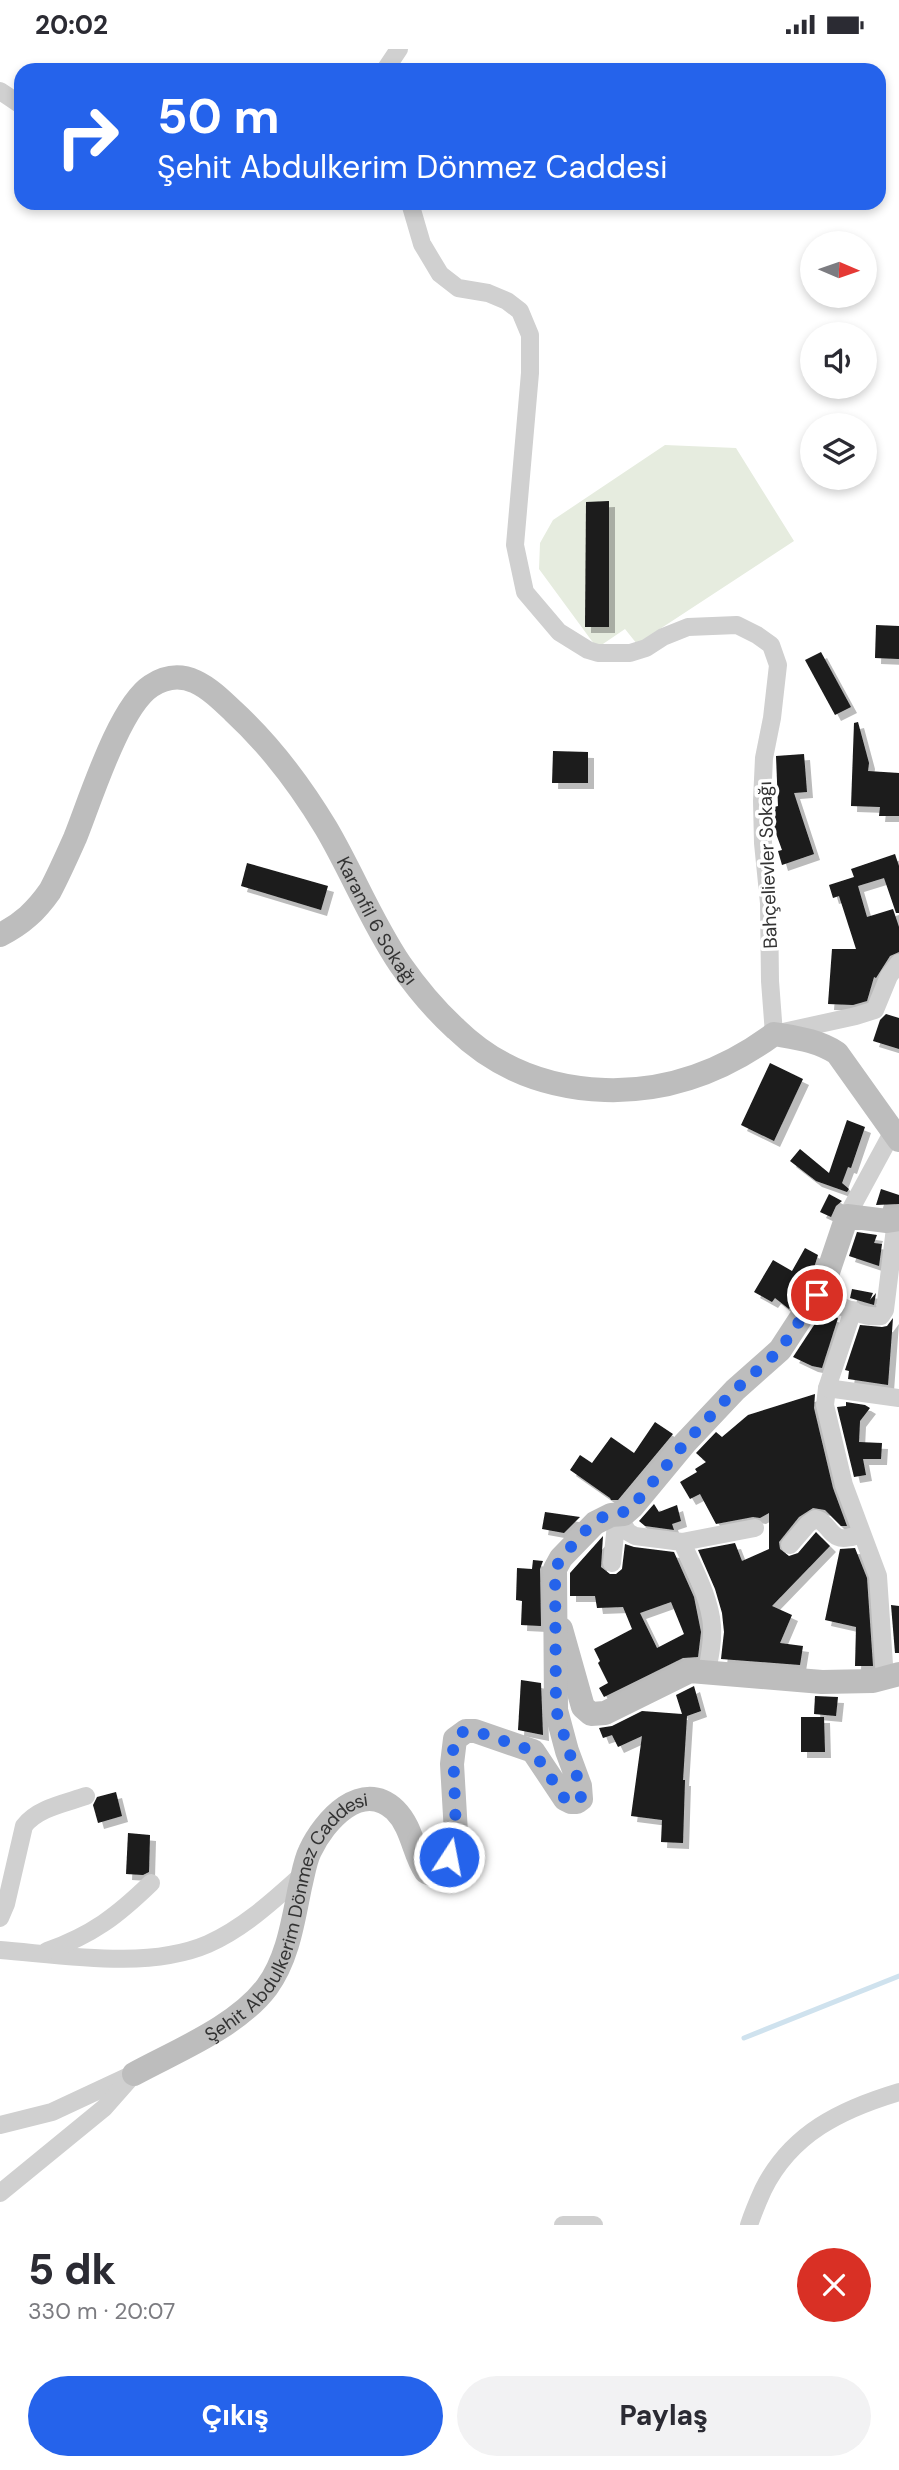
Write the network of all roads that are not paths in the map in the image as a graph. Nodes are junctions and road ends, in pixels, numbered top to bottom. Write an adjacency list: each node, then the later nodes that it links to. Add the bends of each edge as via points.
1 (412, 210): 4 (street, Bahçelievler Sokağı, via 422,244 440,274 458,288 506,301 520,311 530,335 515,545 525,592 559,632 598,653 638,650 688,627 737,625 771,645 778,665 762,801)
2 (0, 935): 4 (street, Karanfil 6 Sokağı, via 21,925 50,891 135,703 148,688 180,676 196,681 224,702 277,757 326,828 400,964 456,1030 503,1066 561,1085 626,1090 658,1087 711,1072)
3 (899, 963): 4 (street, via 875,1010)
4 (774, 1034): 5 (street, via 810,1039 837,1052)
5 (896, 1137): 6 (street)
6 (847, 1216): 7 (street); 8 (street, Şehit Abdulkerim Dönmez Caddesi)
7 (898, 1220): 9 (street)
8 (817, 1295): 10 (street); 13 (street, Şehit Abdulkerim Dönmez Caddesi, via 780,1350 685,1443 632,1507)
9 (892, 1305): 10 (street, via 878,1317)
10 (853, 1310): 11 (street)
11 (827, 1388): 12 (street); 15 (street, via 825,1405 844,1485)
12 (899, 1398)
13 (617, 1515): 16 (street, via 635,1536); 18 (street); 19 (street, Şehit Abdulkerim Dönmez Caddesi, via 601,1518 561,1558 553,1578)
14 (755, 1528): 16 (street)
15 (862, 1534): 17 (street, via 842,1538 815,1520); 21 (street, via 877,1576)
16 (682, 1542): 20 (street, via 712,1623)
17 (790, 1545)
18 (612, 1563)
19 (554, 1607): 20 (street, via 583,1707 591,1714 605,1713 690,1671); 23 (street, Şehit Abdulkerim Dönmez Caddesi, via 556,1710 581,1799 565,1799 533,1751 466,1731 453,1747 456,1833 441,1872 426,1872 397,1812 377,1800 363,1799 334,1816 308,1853)
20 (707, 1671): 21 (street, via 801,1682)
21 (892, 1677)
22 (86, 1796): 25 (street, via 29,1818)
23 (303, 1874): 27 (street, via 233,1929 185,1951 122,1958); 28 (street, Şehit Abdulkerim Dönmez Caddesi, via 289,1938 266,1988 239,2015)
24 (151, 1883): 27 (street, via 86,1936)
25 (0, 1918)
26 (0, 1950): 27 (street)
27 (41, 1953)
28 (134, 2074): 30 (street, via 52,2112); 31 (street, via 104,2108)
29 (899, 2092): 34 (street, via 839,2113 802,2140 764,2188)
30 (0, 2125)
31 (0, 2193)
32 (563, 2225): 33 (street)
33 (594, 2225)
34 (749, 2225)

